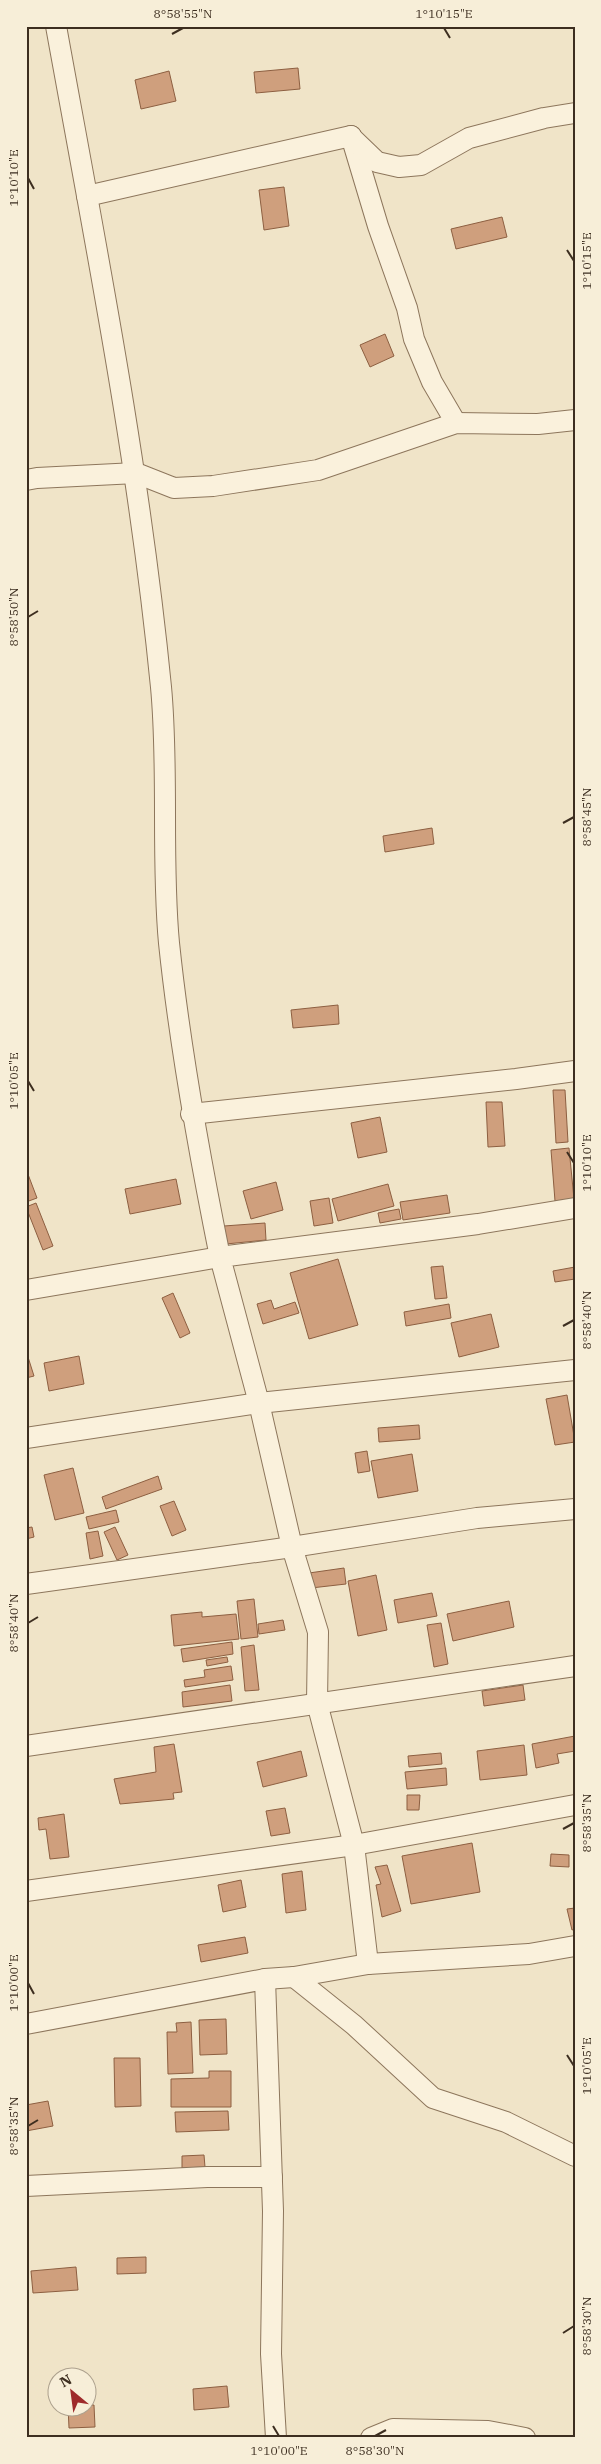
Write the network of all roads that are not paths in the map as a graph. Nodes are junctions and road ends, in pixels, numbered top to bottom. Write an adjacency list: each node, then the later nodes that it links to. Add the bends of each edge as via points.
1 (56, 26): 4 (street)
2 (575, 113): 3 (street, via 469,138 421,165 399,167 377,162)
3 (351, 136): 4 (street); 6 (street, via 407,308 414,339 432,382)
4 (87, 196): 7 (street)
5 (575, 420): 6 (street, via 538,424)
6 (456, 423): 7 (street, via 318,470 258,480 174,488)
7 (136, 474): 8 (street); 10 (street, via 161,690 169,940)
8 (26, 480)
9 (575, 1071): 10 (street)
10 (192, 1114): 12 (street)
11 (575, 1208): 12 (street, via 478,1224)
12 (220, 1257): 13 (street); 15 (street)
13 (26, 1290)
14 (575, 1370): 15 (street)
15 (259, 1403): 16 (street); 18 (street)
16 (26, 1438)
17 (575, 1509): 18 (street, via 477,1518)
18 (292, 1548): 19 (street); 21 (street, via 318,1632)
19 (26, 1584)
20 (575, 1666): 21 (street)
21 (317, 1703): 22 (street); 24 (street)
22 (26, 1746)
23 (575, 1805): 24 (street)
24 (354, 1845): 25 (street); 27 (street)
25 (26, 1891)
26 (575, 1946): 27 (street, via 529,1954)
27 (368, 1964): 28 (street)
28 (294, 1977): 29 (street); 31 (street, via 354,2025 432,2098 506,2122)
29 (265, 1978): 30 (street); 32 (street)
30 (26, 2024)
31 (575, 2156)
32 (272, 2177): 33 (street); 34 (street, via 272,2354)
33 (26, 2186)
34 (276, 2438)
35 (371, 2438): 36 (street, via 393,2429 488,2431)
36 (525, 2438)

